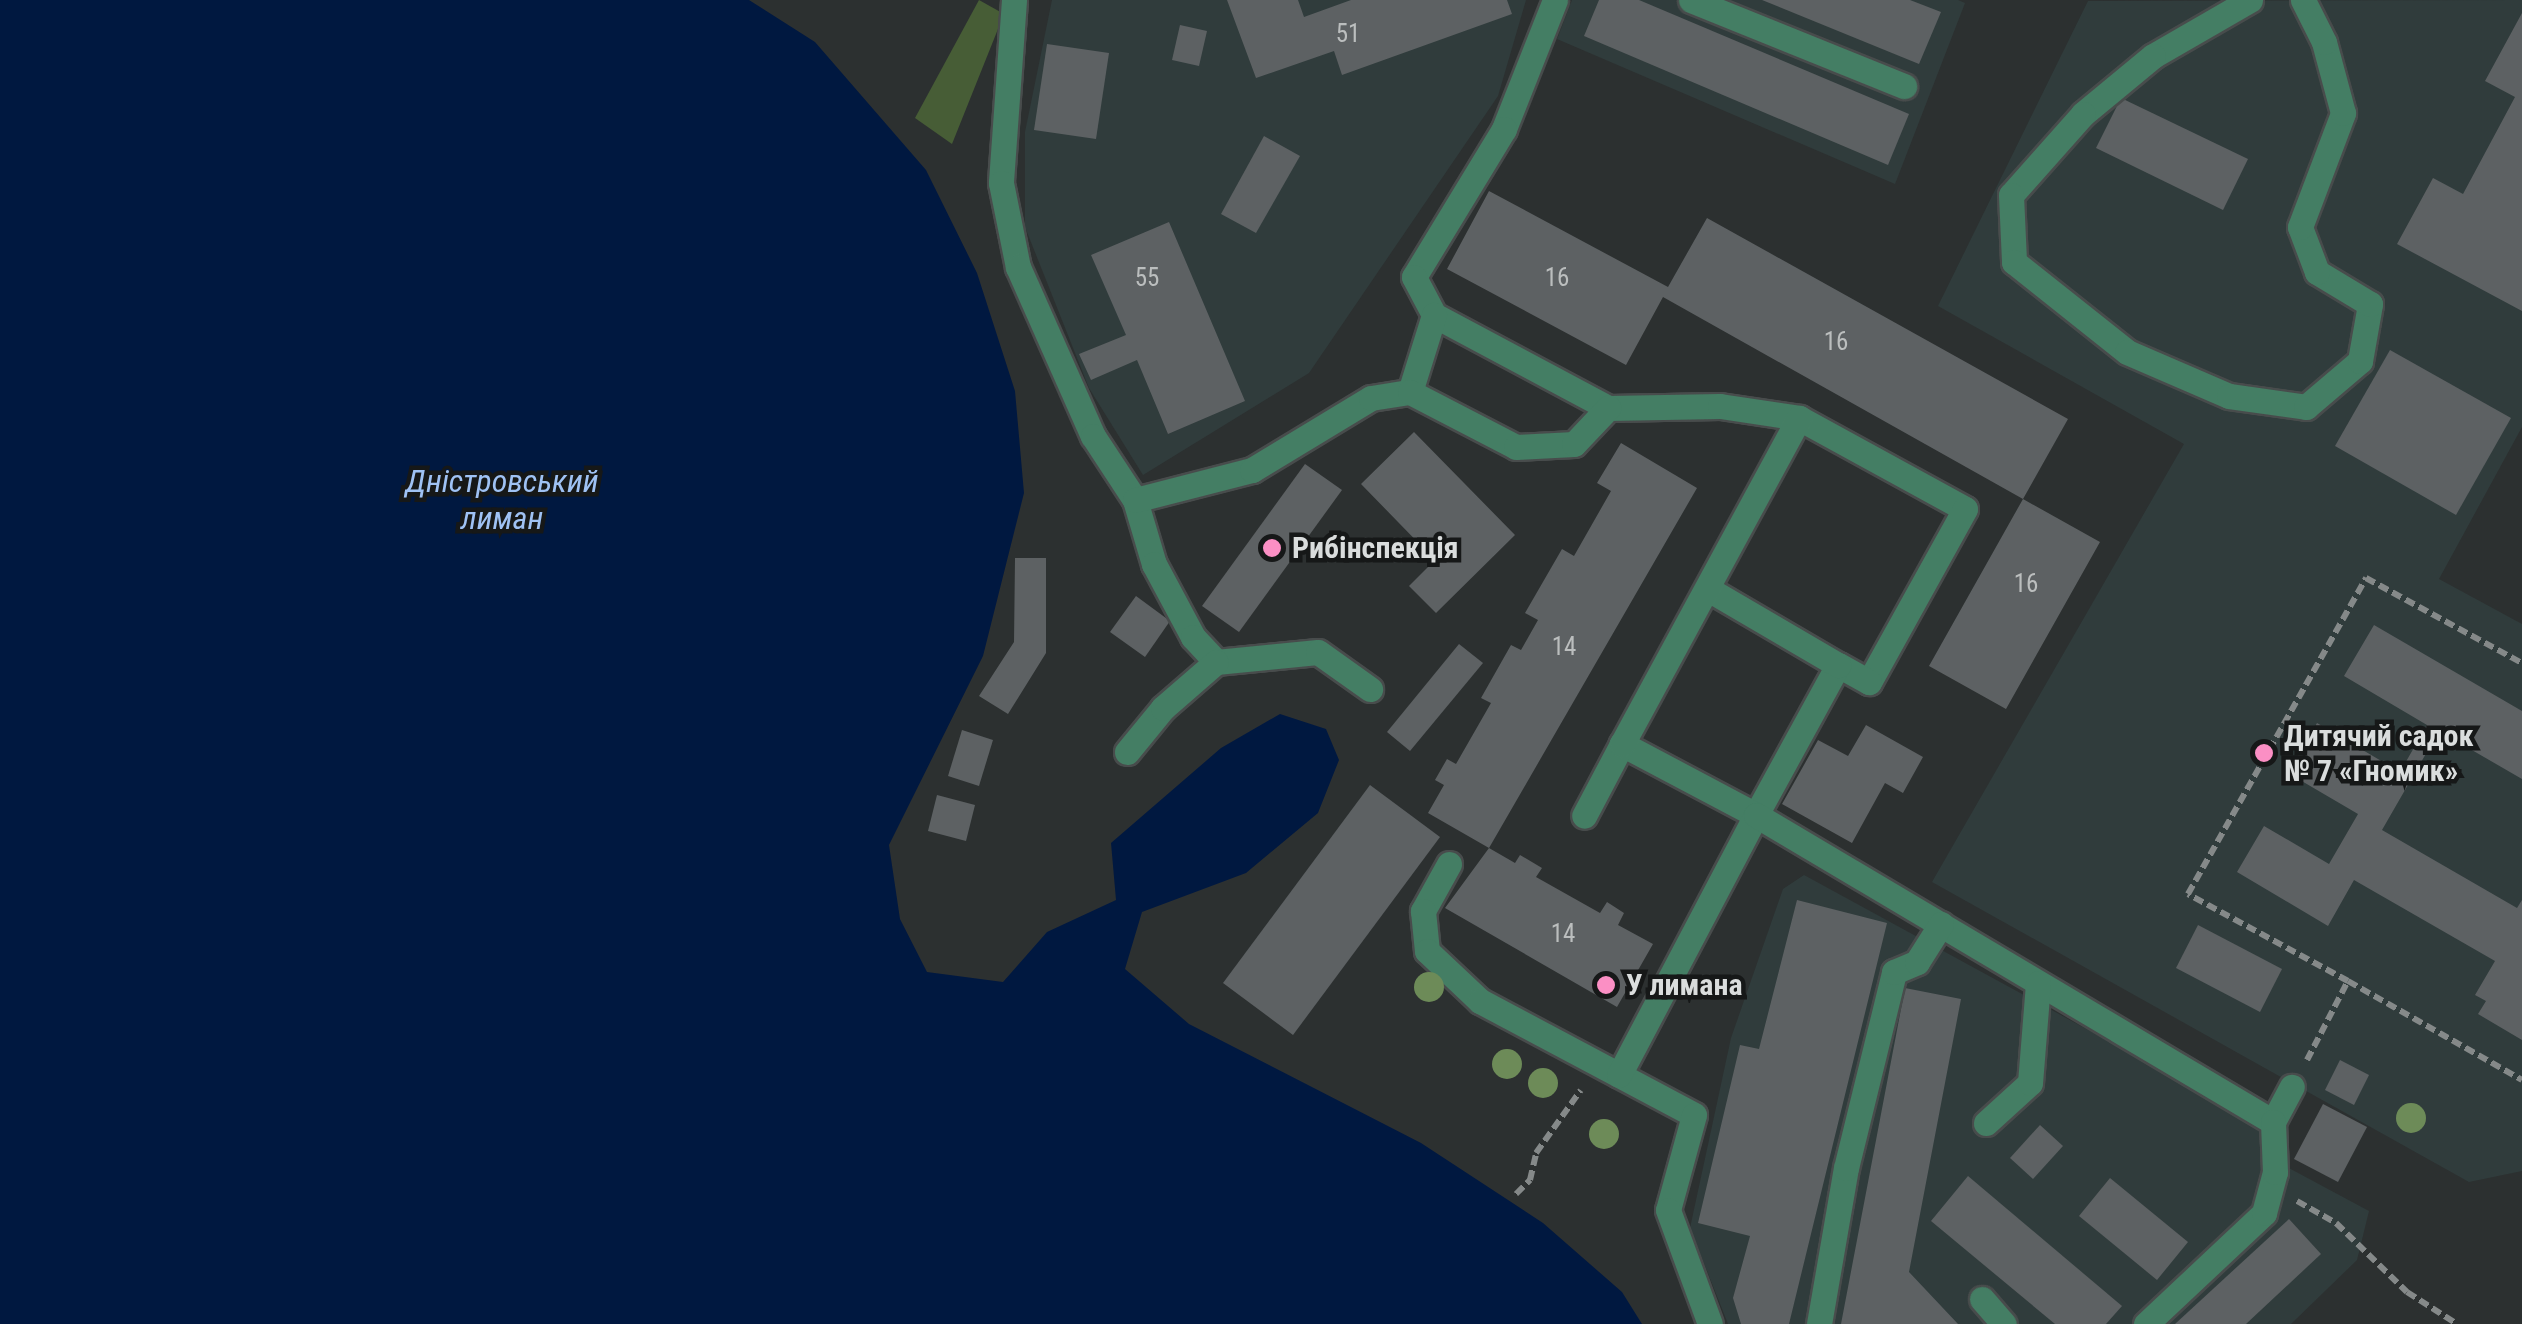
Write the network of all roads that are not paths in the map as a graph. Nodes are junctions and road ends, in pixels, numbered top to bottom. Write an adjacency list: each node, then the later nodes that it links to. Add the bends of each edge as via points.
1 (1014, 0): 11 (street, via 1001,183 1018,267 1093,436)
2 (1556, 0): 7 (street, via 1504,128 1414,277)
3 (1691, 0): 6 (street)
4 (2250, 0): 5 (street, via 2153,56 2083,114 2011,195 2014,262 2128,352 2229,396 2306,407 2360,362 2370,304 2316,272 2300,227 2343,113 2324,42)
5 (2302, 0)
6 (1904, 86)
7 (1434, 315): 8 (street); 9 (street)
8 (1410, 392): 9 (street, via 1516,447 1574,444); 11 (street, via 1371,398 1252,470)
9 (1608, 408): 10 (street, via 1720,406)
10 (1799, 418): 12 (street); 14 (street, via 1965,509 1869,682)
11 (1135, 500): 13 (street, via 1154,564 1194,637)
12 (1708, 589): 14 (street); 16 (street)
13 (1216, 662): 15 (street, via 1318,652); 17 (street, via 1163,708)
14 (1838, 665): 18 (street)
15 (1370, 688)
16 (1622, 744): 18 (street); 19 (street)
17 (1127, 752)
18 (1756, 815): 21 (street); 23 (street)
19 (1584, 816)
20 (1449, 864): 23 (street, via 1423,910 1428,951 1480,1001)
21 (1942, 924): 22 (street); 29 (street, via 1917,962 1894,972 1846,1168)
22 (2038, 982): 25 (street); 26 (street, via 2030,1083)
23 (1610, 1070): 28 (street, via 1694,1115 1668,1210)
24 (2292, 1088): 25 (street)
25 (2273, 1122): 31 (street, via 2264,1212)
26 (1986, 1123)
27 (1982, 1298): 30 (street)
28 (1710, 1324)
29 (1819, 1324)
30 (2004, 1324)
31 (2146, 1324)

